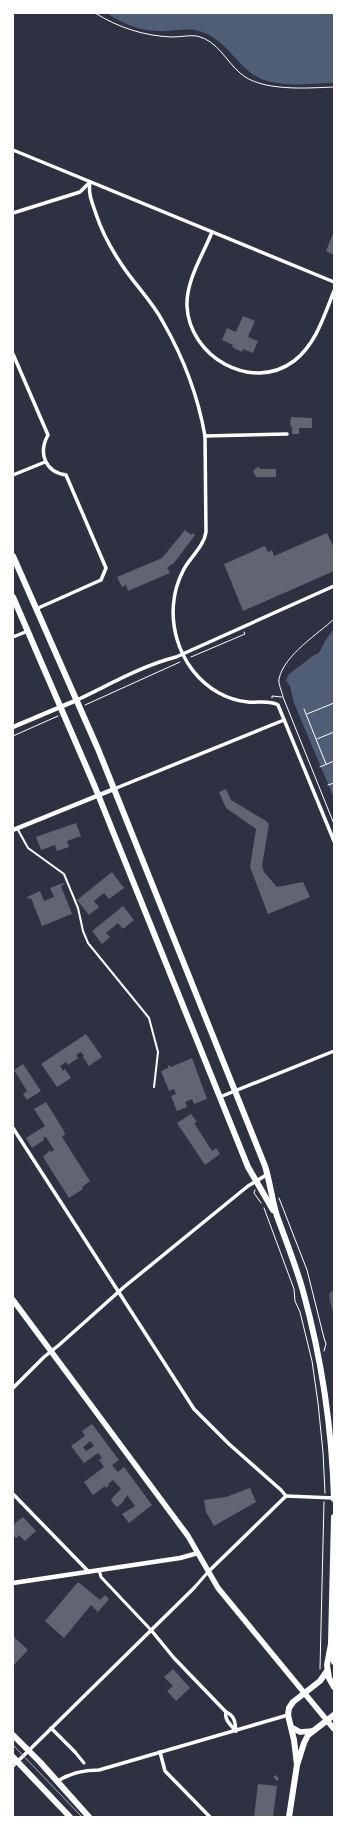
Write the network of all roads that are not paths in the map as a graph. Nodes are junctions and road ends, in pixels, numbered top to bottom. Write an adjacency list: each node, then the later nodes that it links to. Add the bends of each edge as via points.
1 (13, 150): 2 (street)
2 (90, 182): 3 (street, via 80,192); 4 (street); 9 (street, via 88,192 110,247 153,304 185,366 199,407)
3 (13, 213)
4 (212, 232): 5 (street); 6 (street, via 188,291 188,319 192,331 209,354 234,370 265,372 294,361 316,335)
5 (334, 282)
6 (334, 291)
7 (13, 356): 10 (street, via 48,435 43,446)
8 (287, 434): 9 (street)
9 (205, 436): 18 (street, via 205,538 182,572 174,600 174,627)
10 (45, 462): 11 (street); 15 (street, via 54,472 66,475 106,568 101,580)
11 (13, 475)
12 (13, 556): 15 (main road)
13 (334, 586): 18 (street)
14 (13, 597): 16 (main road)
15 (36, 609): 19 (main road)
16 (28, 631): 17 (street); 20 (main road)
17 (13, 637)
18 (183, 654): 19 (street, via 105,685 93,694); 21 (street, via 195,673 214,690 238,700 278,705)
19 (77, 700): 20 (street); 23 (main road)
20 (61, 707): 22 (street); 24 (main road)
21 (284, 720): 23 (street); 26 (street)
22 (13, 727)
23 (114, 789): 24 (street); 29 (main road)
24 (98, 795): 25 (street); 30 (main road)
25 (15, 829): 28 (lane, via 31,851 64,874 78,908 88,943 149,1018 158,1052)
26 (334, 841)
27 (334, 1051): 29 (street)
28 (154, 1087)
29 (236, 1090): 30 (street); 32 (main road)
30 (220, 1097): 33 (main road)
31 (13, 1128): 35 (street)
32 (268, 1174): 33 (street); 34 (main road)
33 (256, 1181): 34 (main road); 35 (street)
34 (277, 1216): 41 (main road, via 303,1292 320,1365 331,1435)
35 (119, 1291): 37 (street); 40 (street, via 194,1409)
36 (13, 1300): 37 (main road)
37 (51, 1351): 38 (street); 43 (main road, via 186,1533)
38 (13, 1388)
39 (13, 1494): 45 (street)
40 (286, 1496): 41 (street); 46 (street)
41 (334, 1498)
42 (334, 1517): 50 (main road)
43 (198, 1553): 44 (street, via 180,1558); 46 (main road)
44 (98, 1569): 45 (street); 49 (street, via 101,1577)
45 (88, 1571): 47 (street)
46 (208, 1572): 48 (street); 54 (main road, via 218,1588)
47 (13, 1583)
48 (194, 1588): 49 (street)
49 (152, 1630): 55 (street, via 174,1658); 60 (street)
50 (331, 1644): 51 (main road); 52 (main road)
51 (334, 1662)
52 (327, 1671): 53 (main road); 54 (main road, via 320,1681)
53 (334, 1687)
54 (304, 1693): 57 (main road, via 293,1702); 58 (main road)
55 (226, 1712): 62 (street, via 228,1722); 62 (street, via 231,1714 235,1721)
56 (334, 1715): 58 (main road)
57 (288, 1716): 59 (main road); 62 (street)
58 (327, 1720): 61 (main road); 63 (main road)
59 (291, 1726): 63 (main road, via 300,1732); 70 (main road)
60 (51, 1728): 65 (street); 66 (street)
61 (334, 1729)
62 (236, 1731): 67 (street)
63 (313, 1731): 70 (main road, via 306,1740)
64 (13, 1735): 65 (main road)
65 (28, 1750): 68 (street); 71 (main road)
66 (75, 1752): 69 (street)
67 (160, 1752): 71 (street, via 99,1770 68,1776); 74 (street, via 165,1771)
68 (14, 1761): 72 (main road)
69 (84, 1762)
70 (297, 1765): 75 (main road)
71 (58, 1781): 73 (main road)
72 (70, 1817)
73 (89, 1817)
74 (210, 1817)
75 (289, 1817)

